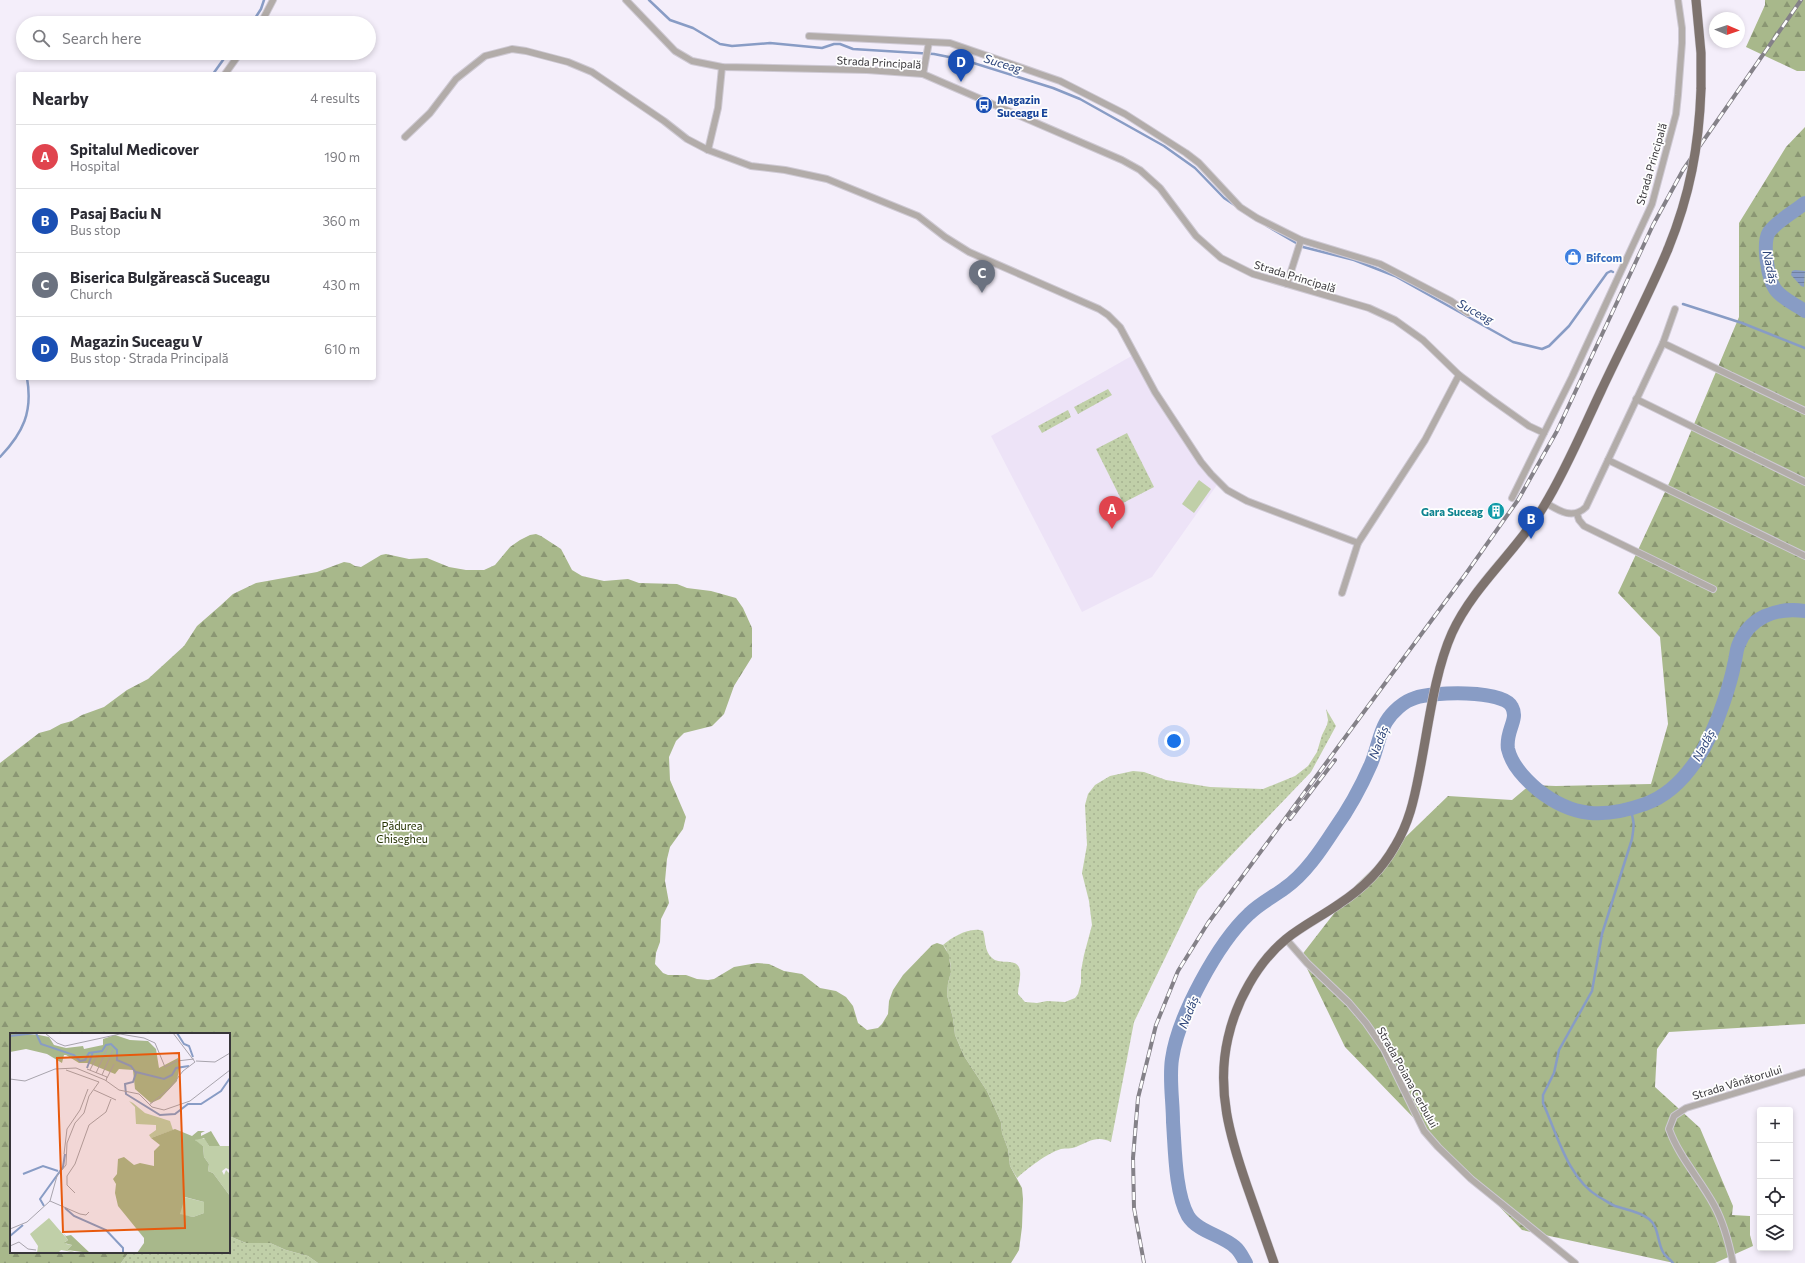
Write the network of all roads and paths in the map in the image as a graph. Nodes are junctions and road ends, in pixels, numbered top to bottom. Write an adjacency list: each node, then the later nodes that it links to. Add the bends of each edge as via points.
1 (273, 0): 5 (street)
2 (626, 0): 9 (street, Strada Principală, via 675,50 692,61)
3 (1678, 0): 22 (street, Strada Principală, via 1682,43 1676,114 1652,204)
4 (1696, 0): 26 (main road, bridge, via 1701,53 1700,122 1685,202 1668,249)
5 (265, 16)
6 (809, 36): 7 (street)
7 (929, 42): 11 (street); 14 (street, via 950,43 1016,65 1060,81 1115,108 1186,153 1199,163 1240,207)
8 (235, 60): 10 (street)
9 (722, 68): 11 (street, Strada Principală, via 867,70); 13 (street, via 718,108)
10 (226, 72)
11 (923, 74): 15 (street, Strada Principală, via 1134,166 1160,188 1196,236 1214,254 1242,270)
12 (405, 136): 13 (street, via 430,113 456,79 485,56 512,49 548,56 584,68 687,139)
13 (708, 150): 28 (street, via 751,166 785,170 827,180 918,216 969,252 1099,309 1120,327 1155,392 1201,462 1222,485 1247,501)
14 (1300, 244): 15 (street); 17 (street, via 1380,264 1451,301)
15 (1287, 284): 19 (street, Strada Principală, via 1383,314 1406,327)
16 (1675, 308): 18 (street)
17 (1468, 313)
18 (1663, 343): 20 (street); 21 (street)
19 (1459, 375): 22 (street, Strada Principală, via 1529,426); 28 (street, via 1425,440)
20 (1636, 399): 23 (street); 24 (street)
21 (1805, 412)
22 (1544, 433): 25 (street)
23 (1608, 460): 27 (street, via 1586,507); 29 (street)
24 (1805, 482)
25 (1512, 498)
26 (1546, 503): 27 (street, via 1564,513); 32 (main road, via 1520,541 1479,589 1463,612 1451,637 1441,666 1416,793 1407,824 1396,845 1379,869 1356,891)
27 (1577, 514): 30 (street, via 1584,526)
28 (1358, 543): 31 (street)
29 (1805, 556)
30 (1713, 589)
31 (1342, 593)
32 (1286, 939): 34 (main road, via 1267,960 1244,995 1230,1032 1223,1072 1224,1106 1231,1136); 35 (street, Strada Poiana Cerbului, via 1366,1023 1384,1049 1424,1131 1438,1147 1471,1179)
33 (1805, 1072): 36 (street, Strada Vânătorului, via 1686,1108 1674,1116 1669,1129 1674,1142 1714,1206 1729,1242)
34 (1274, 1263)
35 (1575, 1263)
36 (1733, 1263)

